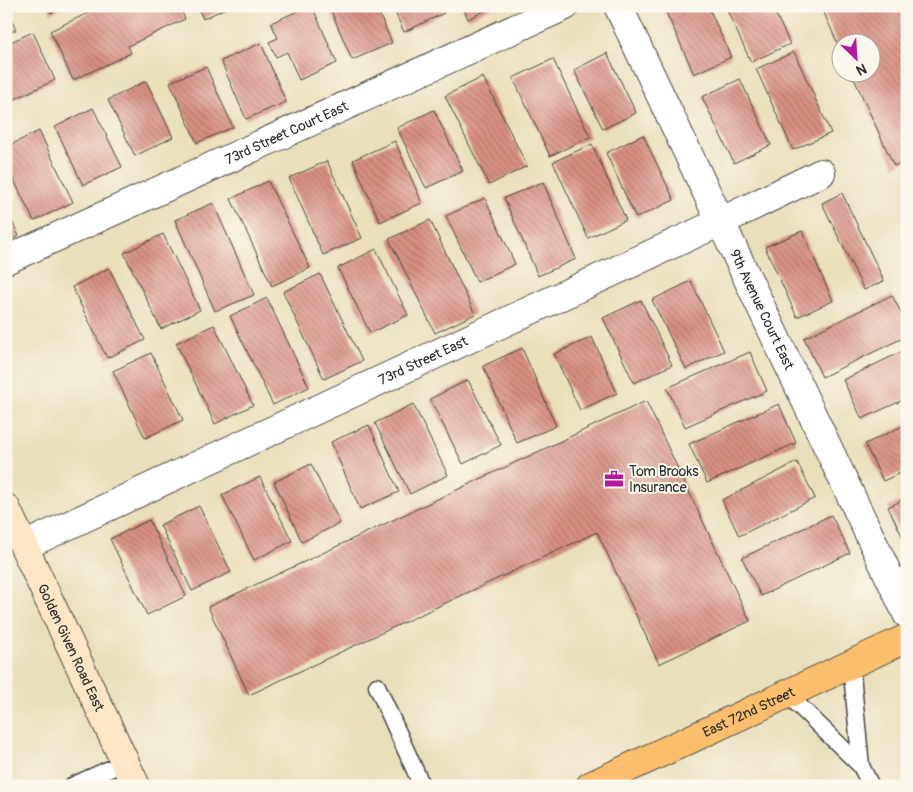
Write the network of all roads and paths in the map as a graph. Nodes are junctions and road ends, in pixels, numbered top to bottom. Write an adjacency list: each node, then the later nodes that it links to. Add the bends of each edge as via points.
1 (565, 6): 5 (street, 73rd Street Court East)
2 (618, 6): 4 (street, 9th Avenue Court East)
3 (821, 173): 4 (street, 73rd Street East)
4 (720, 222): 7 (street, 73rd Street East); 8 (street, 9th Avenue Court East)
5 (6, 260)
6 (6, 508): 7 (street, Golden Given Road East)
7 (24, 546): 14 (street, Golden Given Road East)
8 (907, 614)
9 (907, 638): 10 (main road, East 72nd Street)
10 (851, 664): 12 (main road, East 72nd Street); 13 (lane)
11 (377, 686): 16 (lane)
12 (787, 694): 13 (lane); 17 (main road, East 72nd Street)
13 (861, 766): 18 (lane)
14 (130, 774): 15 (lane)
15 (72, 786)
16 (422, 786)
17 (590, 786)
18 (870, 786)

